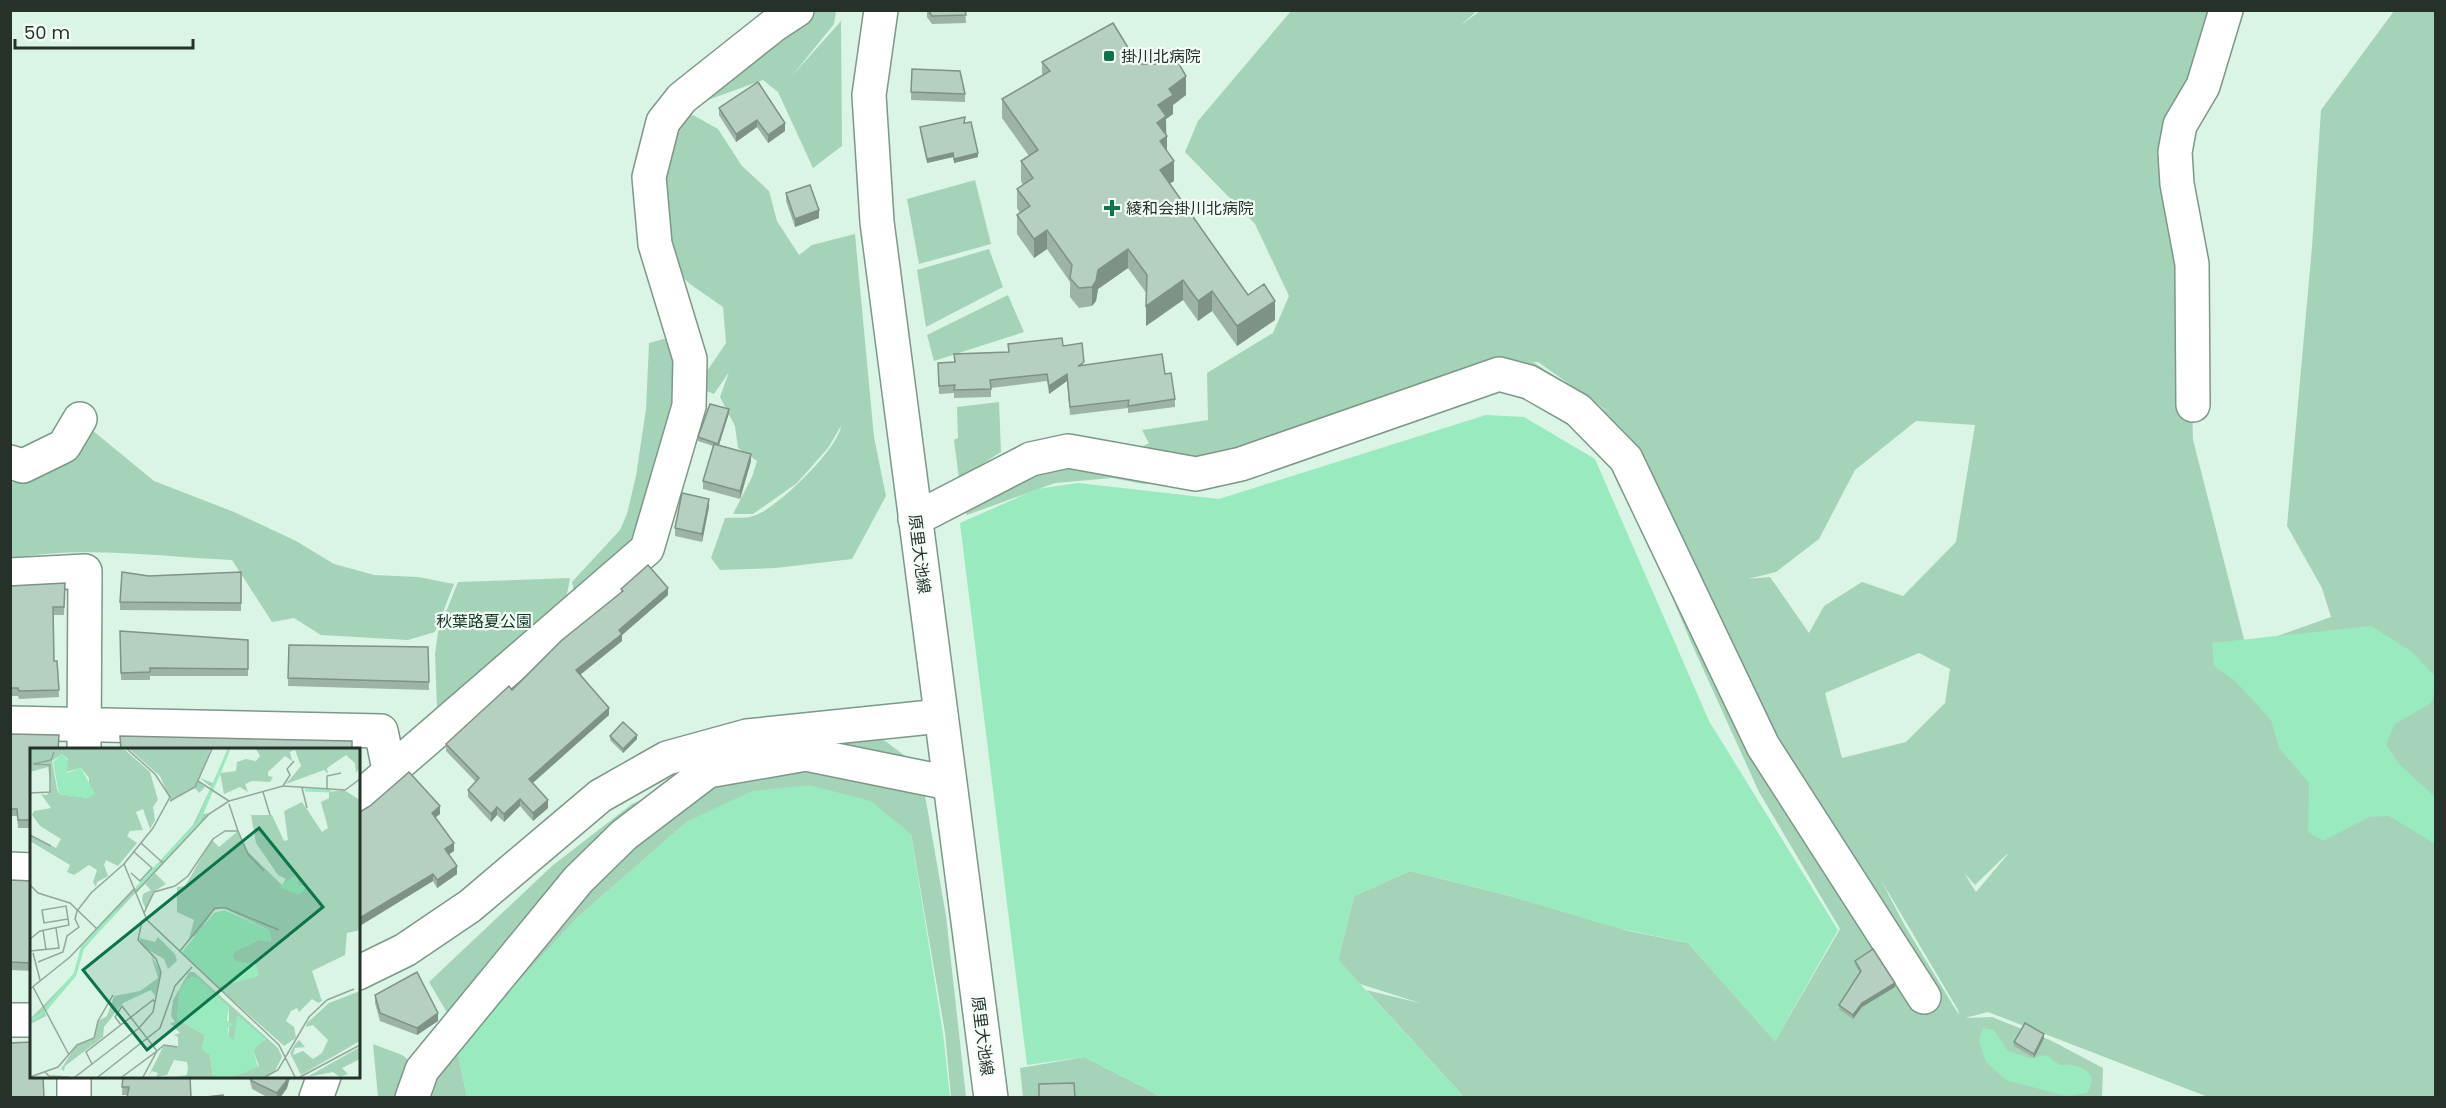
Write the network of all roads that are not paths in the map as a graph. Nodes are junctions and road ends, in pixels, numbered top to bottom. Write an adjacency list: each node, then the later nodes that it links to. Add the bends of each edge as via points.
1 (797, 10): 12 (street, via 682,98 663,122 649,177 655,244 690,359 689,406 647,549)
2 (880, 10): 7 (street, 原里大池線, via 868,95 875,188)
3 (2226, 10): 4 (street, via 2204,86 2180,125 2175,150 2177,184 2192,264)
4 (2193, 405)
5 (80, 419): 6 (street, via 64,446 23,466)
6 (10, 462)
7 (915, 519): 9 (street, 原里大池線); 18 (street, via 1031,459 1068,452 1196,474 1241,464 1498,374 1529,382 1578,410 1626,459 1764,746)
8 (10, 575): 11 (street, via 85,571)
9 (941, 716): 13 (street, 原里大池線); 17 (street, via 747,736 668,758 600,796 470,906 405,950)
10 (10, 723): 11 (street)
11 (84, 737): 12 (street, via 381,731)
12 (390, 774): 14 (street)
13 (949, 783): 25 (street, via 806,754 708,771 624,835 578,880 422,1070); 26 (street, 原里大池線)
14 (360, 797)
15 (10, 869): 16 (street)
16 (30, 870)
17 (360, 972)
18 (1924, 997)
19 (10, 1020): 20 (street)
20 (30, 1020)
21 (74, 1078): 23 (street)
22 (324, 1078): 24 (street)
23 (74, 1098)
24 (316, 1098)
25 (412, 1098)
26 (991, 1098)

